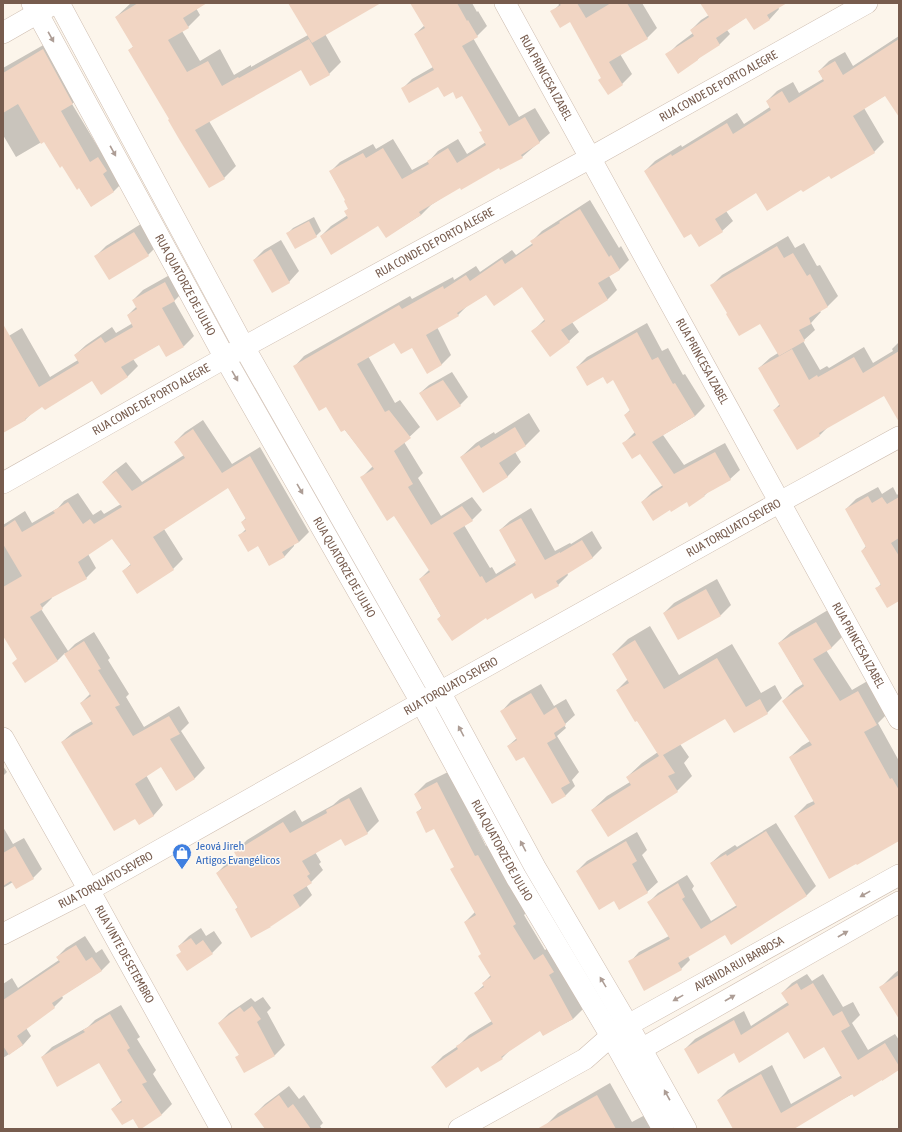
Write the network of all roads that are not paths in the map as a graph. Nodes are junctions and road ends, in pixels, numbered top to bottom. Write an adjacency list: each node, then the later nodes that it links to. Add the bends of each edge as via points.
1 (58, 3): 4 (street); 7 (street, RUA QUATORZE DE JULHO)
2 (505, 3): 6 (street, RUA PRINCESA IZABEL)
3 (867, 3): 6 (street, RUA CONDE DE PORTO ALEGRE)
4 (35, 8): 5 (street); 8 (street, RUA QUATORZE DE JULHO, one-way to 8)
5 (3, 33)
6 (590, 158): 9 (street, RUA CONDE DE PORTO ALEGRE); 13 (street, RUA PRINCESA IZABEL)
7 (150, 173): 8 (street); 9 (street, RUA QUATORZE DE JULHO)
8 (131, 184): 10 (street, RUA QUATORZE DE JULHO)
9 (244, 347): 10 (street, RUA CONDE DE PORTO ALEGRE); 14 (street, RUA QUATORZE DE JULHO)
10 (225, 358): 12 (street, RUA CONDE DE PORTO ALEGRE); 15 (street, RUA QUATORZE DE JULHO, one-way to 15)
11 (899, 437): 13 (street, RUA TORQUATO SEVERO)
12 (3, 484)
13 (780, 502): 14 (street, RUA TORQUATO SEVERO); 16 (street, RUA PRINCESA IZABEL)
14 (440, 692): 15 (street, RUA TORQUATO SEVERO); 18 (street, RUA QUATORZE DE JULHO, one-way to 14)
15 (421, 702): 20 (street, RUA QUATORZE DE JULHO); 21 (street, RUA TORQUATO SEVERO)
16 (899, 719)
17 (3, 738): 21 (street, RUA VINTE DE SETEMBRO)
18 (535, 867): 20 (street); 24 (street, RUA QUATORZE DE JULHO, one-way to 18)
19 (899, 875): 24 (street, AVENIDA RUI BARBOSA, one-way to 24)
20 (516, 877): 25 (street, RUA QUATORZE DE JULHO)
21 (89, 890): 23 (street, RUA TORQUATO SEVERO); 28 (street, RUA VINTE DE SETEMBRO)
22 (899, 902): 26 (street, AVENIDA RUI BARBOSA, one-way to 22)
23 (3, 934)
24 (628, 1025): 25 (street, AVENIDA RUI BARBOSA); 26 (street, RUA QUATORZE DE JULHO)
25 (611, 1036): 26 (street, RUA QUATORZE DE JULHO); 27 (street, AVENIDA RUI BARBOSA)
26 (633, 1054): 27 (street, AVENIDA RUI BARBOSA); 30 (street, RUA QUATORZE DE JULHO); 31 (street, RUA QUATORZE DE JULHO, one-way to 26)
27 (585, 1059): 29 (street, AVENIDA RUI BARBOSA)
28 (221, 1129)
29 (459, 1129)
30 (662, 1129)
31 (686, 1129)

